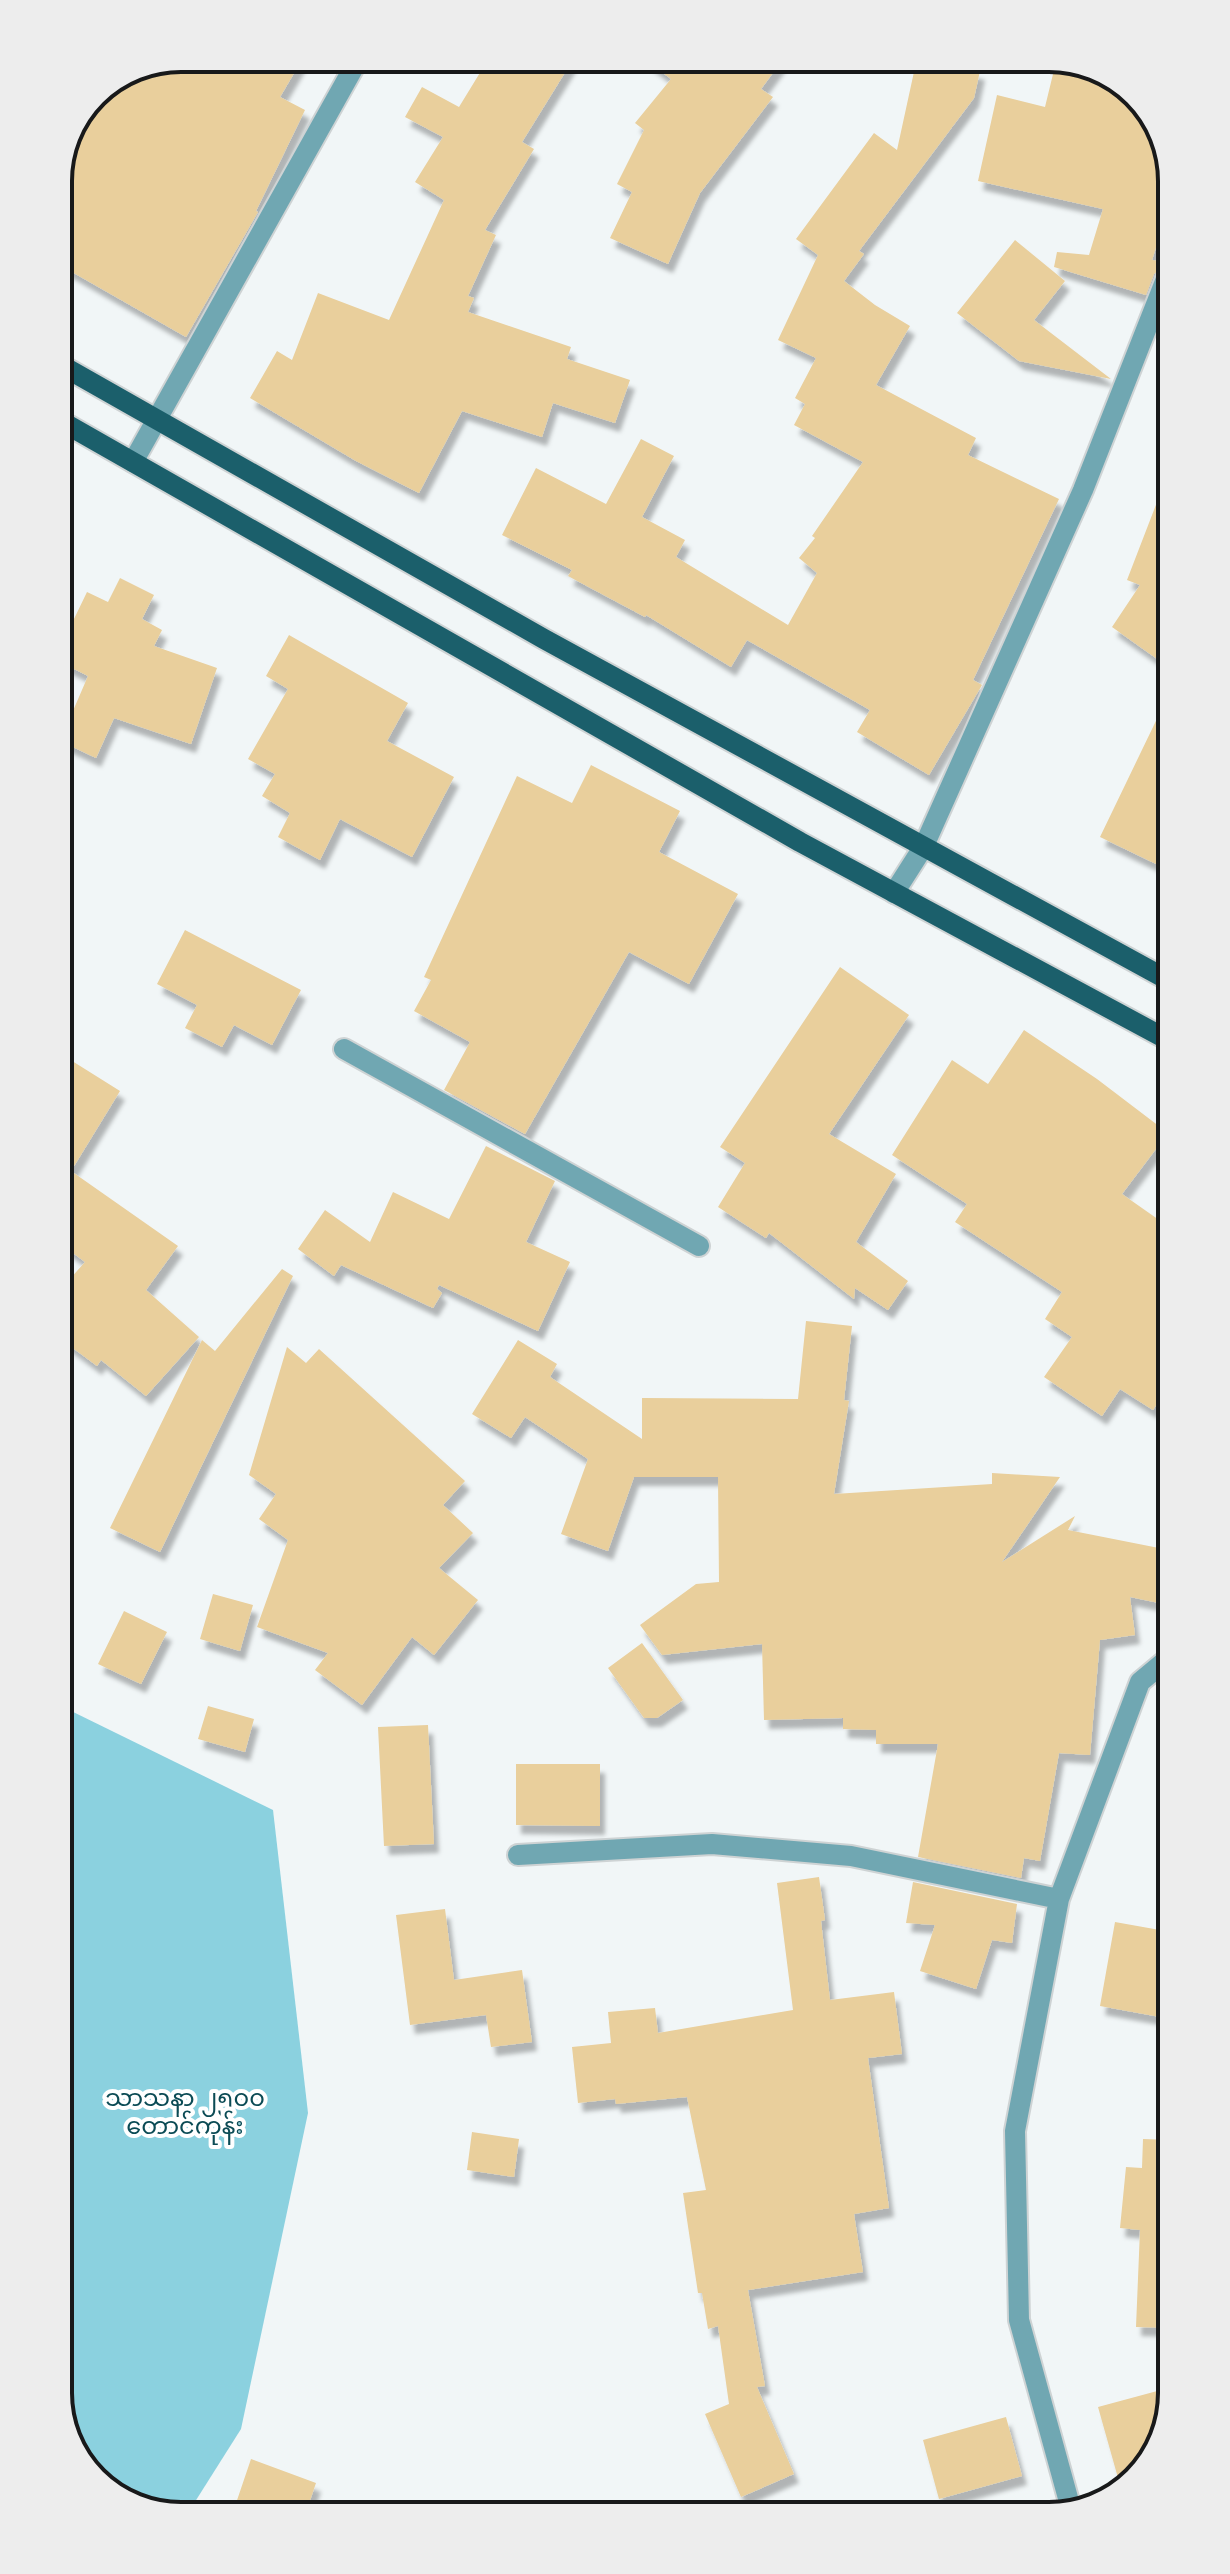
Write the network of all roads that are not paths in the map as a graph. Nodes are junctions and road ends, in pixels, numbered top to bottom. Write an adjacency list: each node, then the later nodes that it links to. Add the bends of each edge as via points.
1 (351, 72): 4 (street)
2 (1158, 299): 7 (street, via 1083,490)
3 (72, 371): 4 (main road)
4 (159, 421): 6 (street); 7 (main road)
5 (72, 427): 6 (main road)
6 (133, 462): 8 (main road)
7 (924, 846): 8 (street); 9 (main road)
8 (894, 893): 10 (main road)
9 (1158, 975)
10 (1158, 1035)
11 (344, 1049): 12 (street)
12 (699, 1246)
13 (1158, 1667): 15 (street, via 1140,1682)
14 (518, 1855): 15 (street, via 712,1844 851,1856)
15 (1059, 1899): 16 (street, via 1015,2131 1019,2320)
16 (1069, 2500)

